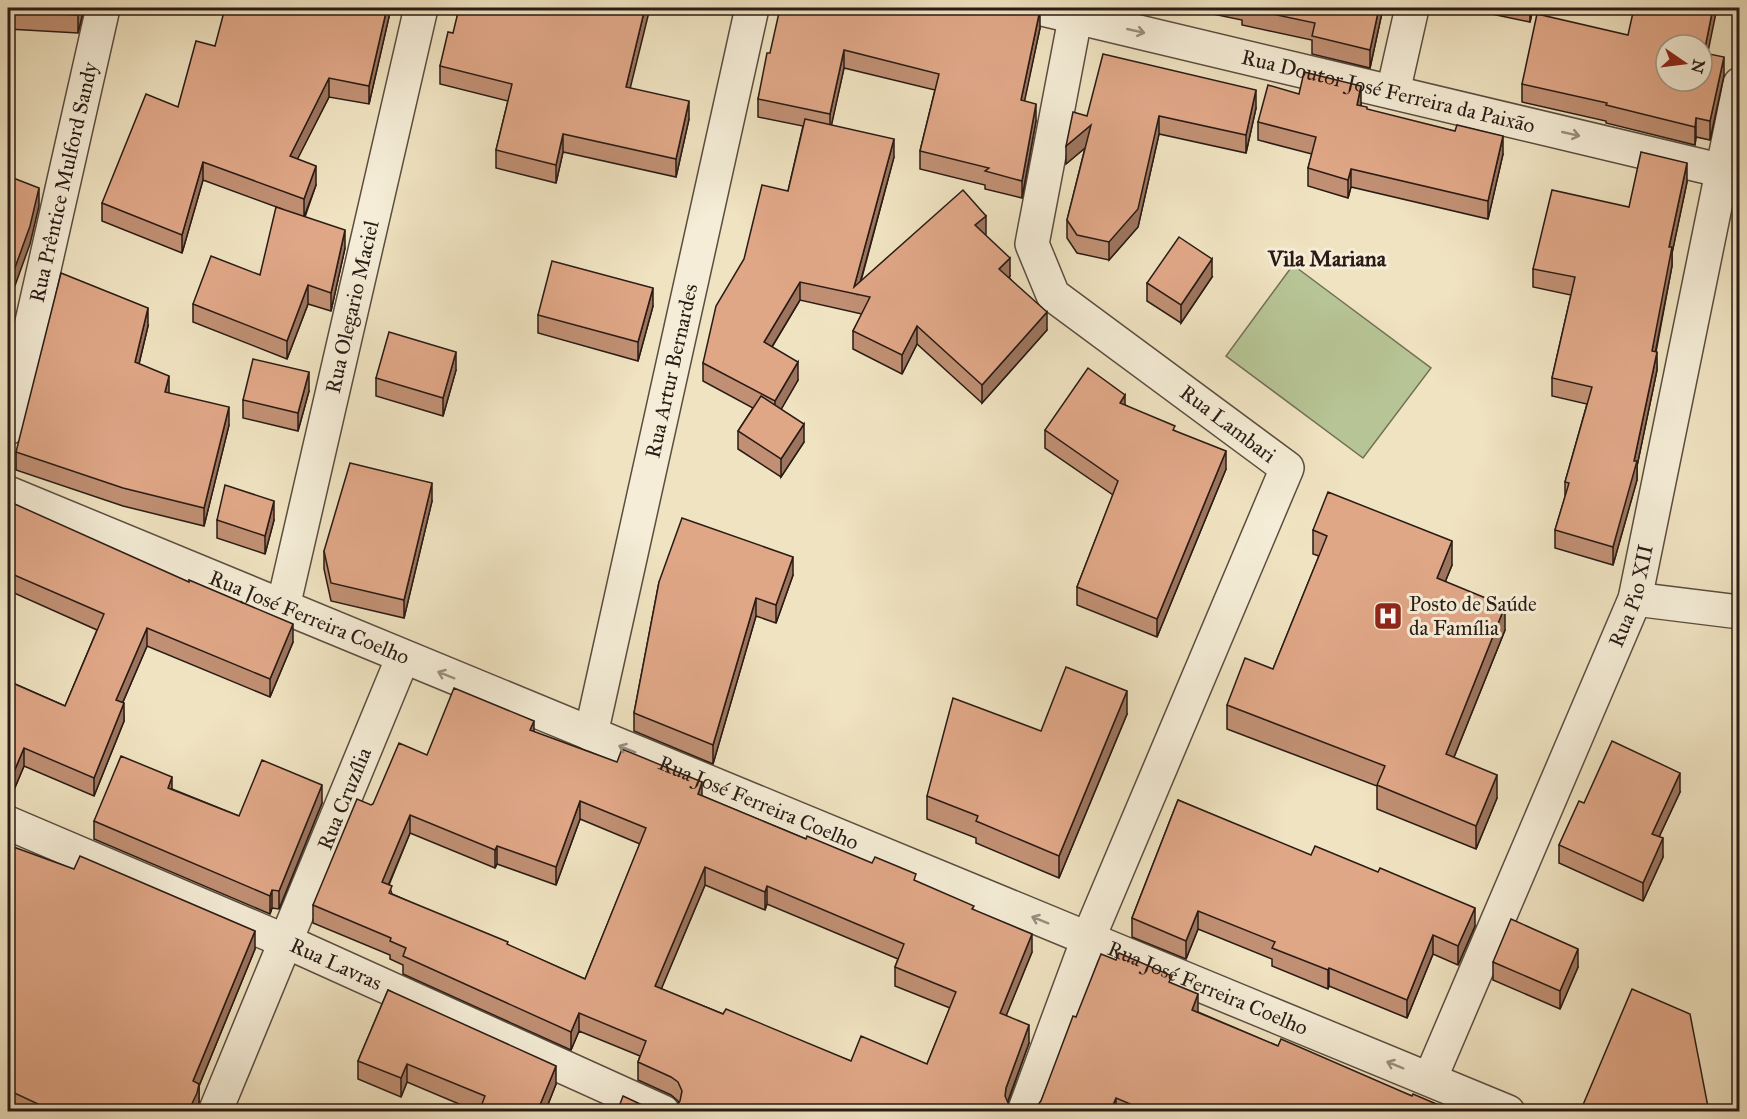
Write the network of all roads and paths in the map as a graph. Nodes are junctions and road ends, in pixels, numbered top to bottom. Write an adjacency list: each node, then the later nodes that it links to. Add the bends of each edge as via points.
1 (103, 8): 10 (street, Rua Prêntice Mulford Sandy)
2 (421, 8): 13 (street, Rua Olegario Maciel)
3 (752, 8): 16 (street, Rua Artur Bernardes)
4 (1038, 8): 6 (street, Rua Doutor José Ferreira da Paixão)
5 (1412, 8): 8 (street)
6 (1076, 12): 8 (street, Rua Doutor José Ferreira da Paixão, one-way to 8); 18 (street, Rua Lambari, via 1032,244 1053,295 1287,468)
7 (1740, 84): 9 (street, Rua Pio XII)
8 (1393, 92): 9 (street, Rua Doutor José Ferreira da Paixão, one-way to 9)
9 (1731, 172): 12 (street, Rua Pio XII)
10 (8, 428)
11 (8, 493): 13 (street, Rua José Ferreira Coelho)
12 (1635, 599): 14 (street); 20 (street, Rua Pio XII)
13 (283, 607): 15 (street, Rua José Ferreira Coelho)
14 (1740, 612)
15 (403, 657): 16 (street, Rua José Ferreira Coelho, one-way to 15); 19 (street, Rua Cruzília)
16 (591, 734): 18 (street, Rua José Ferreira Coelho, one-way to 16)
17 (8, 824): 19 (street, Rua Lavras)
18 (1088, 939): 20 (street, Rua José Ferreira Coelho, one-way to 18); 23 (street)
19 (285, 941): 21 (street, Rua Cruzília); 22 (street, Rua Lavras)
20 (1430, 1079): 24 (street, Rua José Ferreira Coelho)
21 (216, 1112)
22 (663, 1112)
23 (1024, 1112)
24 (1508, 1112)

